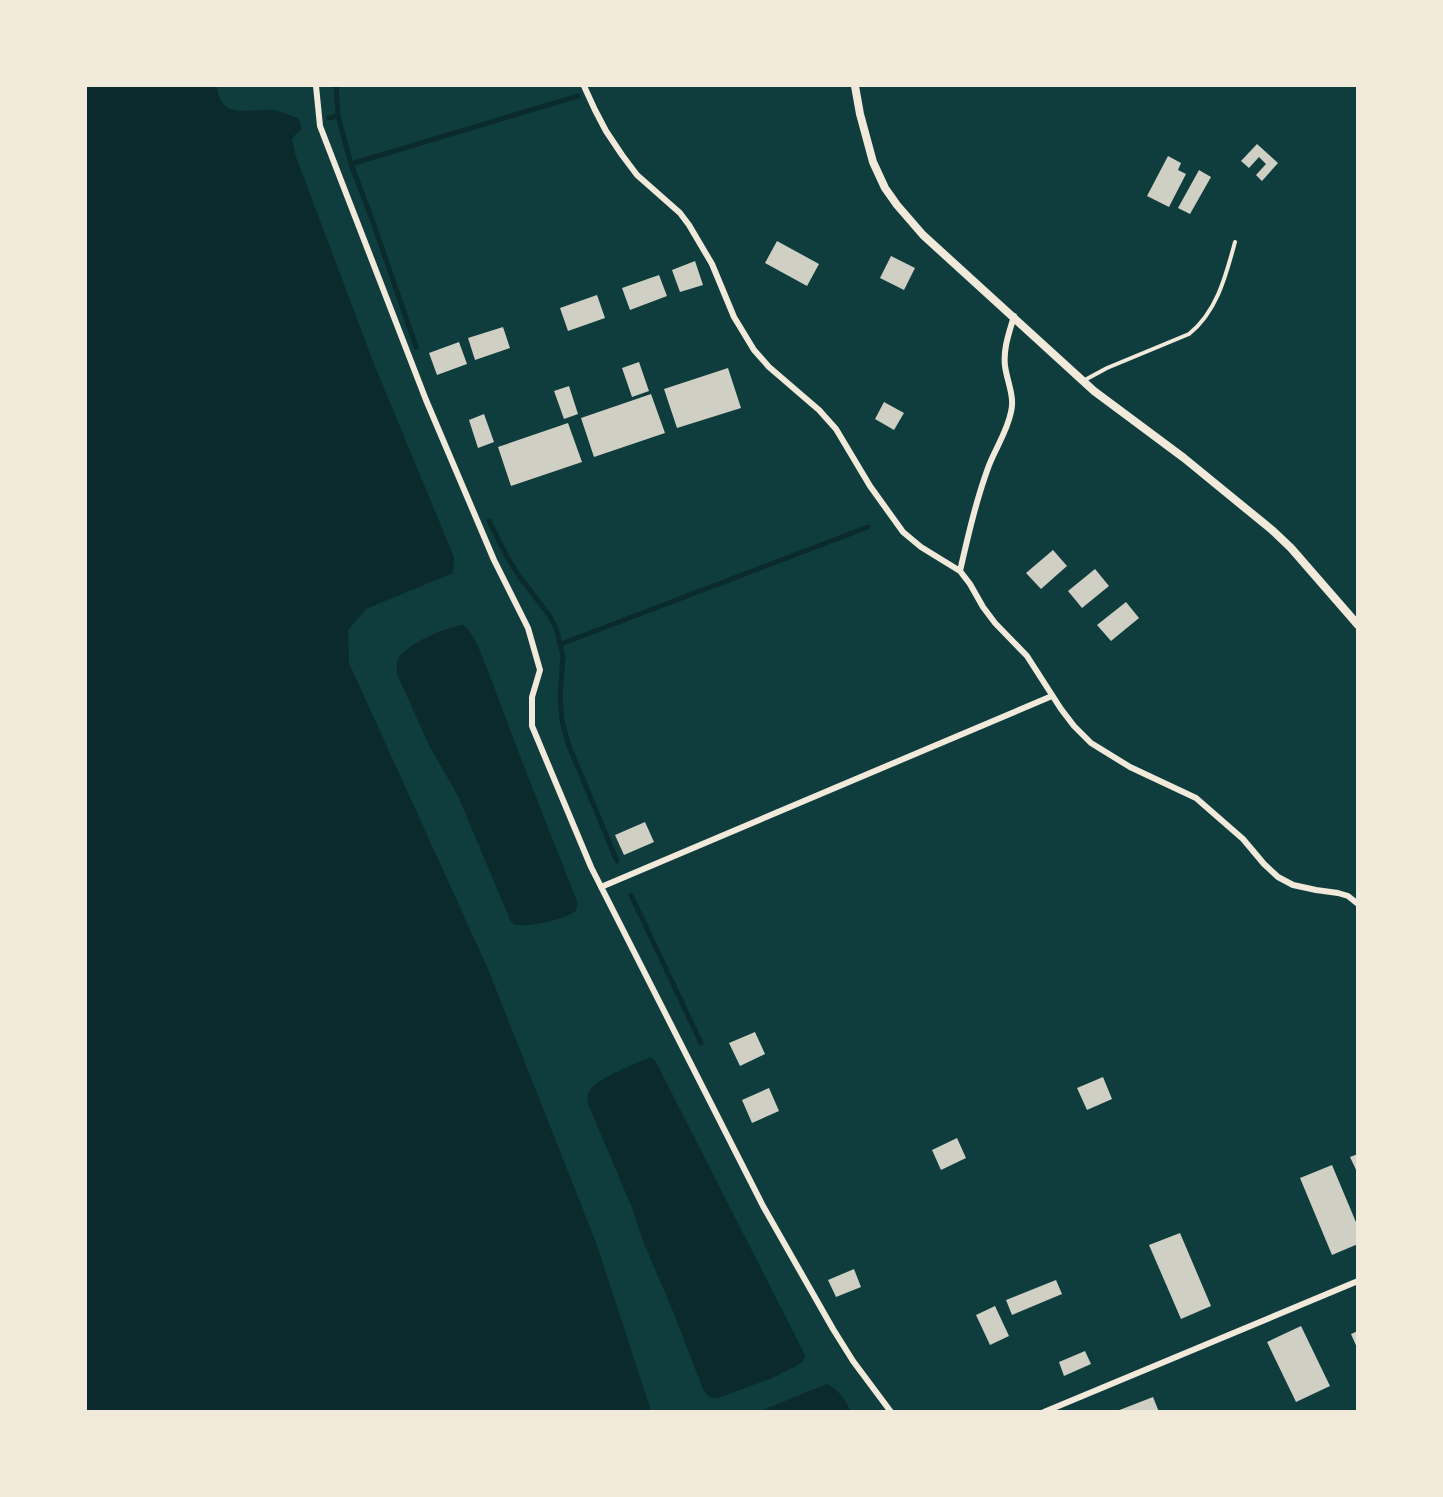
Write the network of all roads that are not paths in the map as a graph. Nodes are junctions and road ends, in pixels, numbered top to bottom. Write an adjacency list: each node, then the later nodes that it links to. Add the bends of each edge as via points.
1 (316, 86): 10 (street, via 320,126 426,400 494,560 528,628 540,670 532,697 532,726)
2 (584, 86): 7 (street, via 606,131 637,175 689,225 754,350 836,429 903,532 921,548)
3 (855, 86): 5 (street, via 873,162 885,188 923,235)
4 (1234, 242): 6 (lane, via 1222,286 1199,327)
5 (1014, 316): 6 (street); 7 (street, via 1004,355 1012,408 980,492)
6 (1083, 381): 8 (street, via 1272,530)
7 (960, 571): 9 (street, via 995,623 1027,656)
8 (1358, 625)
9 (1052, 696): 10 (street); 11 (street, via 1091,743 1130,767 1196,798 1243,839 1278,877 1293,885 1348,896)
10 (601, 887): 13 (street, via 763,1206 833,1329)
11 (1358, 904)
12 (1358, 1281): 14 (street)
13 (891, 1412)
14 (1044, 1412)

